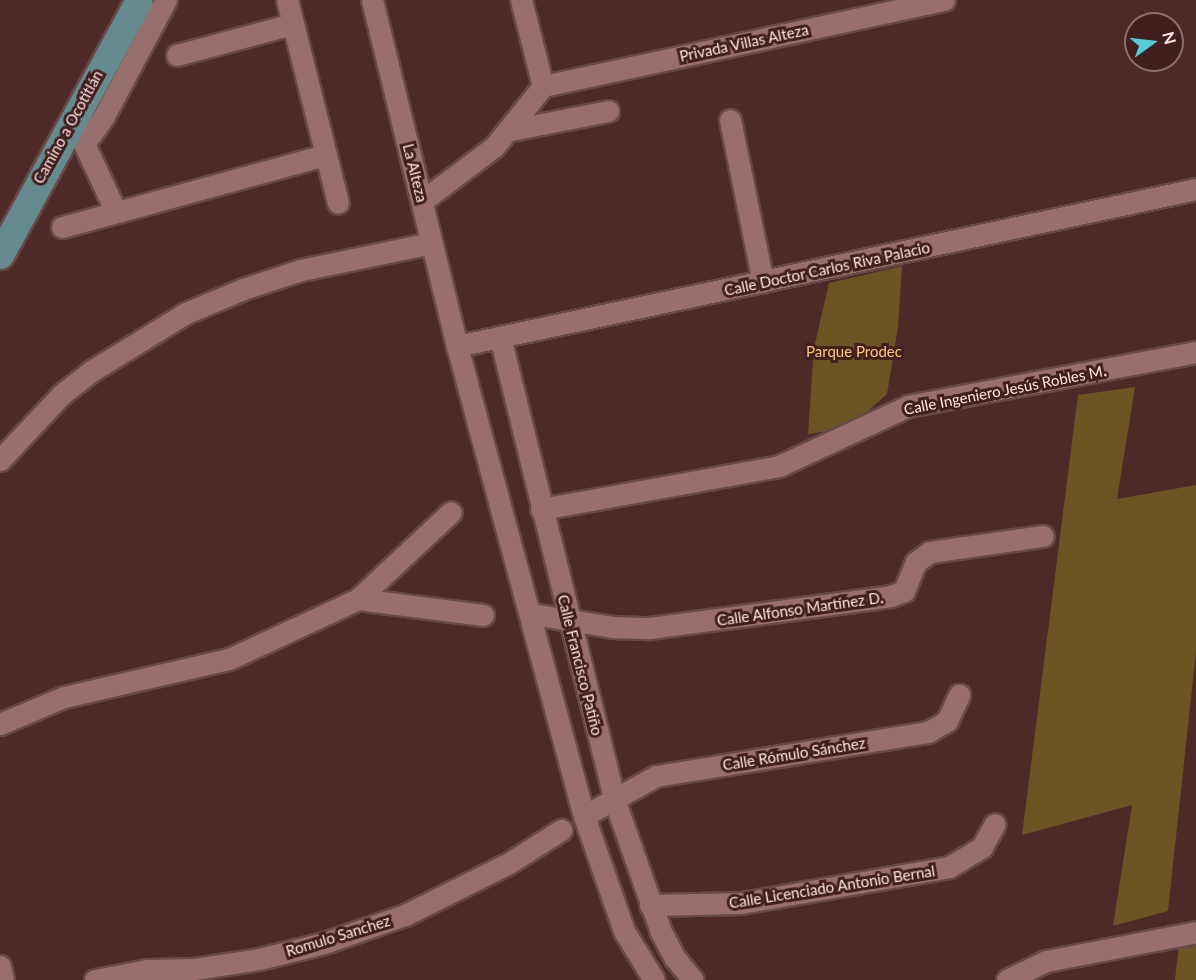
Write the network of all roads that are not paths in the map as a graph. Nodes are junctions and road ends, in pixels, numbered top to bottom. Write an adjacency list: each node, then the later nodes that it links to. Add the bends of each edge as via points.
1 (139, 0): 11 (main road, Camino a Ocotitlán)
2 (166, 0): 14 (street, via 116,96)
3 (287, 0): 7 (street)
4 (372, 0): 17 (street, La Alteza)
5 (521, 0): 9 (street)
6 (944, 0): 9 (street, Privada Villas Alteza)
7 (293, 24): 8 (street); 15 (street)
8 (177, 55)
9 (543, 86): 13 (street)
10 (608, 111): 13 (street)
11 (72, 116): 14 (street); 22 (main road, Camino a Ocotitlán)
12 (730, 120): 23 (street)
13 (511, 130): 17 (street, via 477,162)
14 (84, 144): 19 (street)
15 (325, 155): 18 (street); 19 (street)
16 (1196, 189): 23 (street, Calle Doctor Carlos Riva Palacio)
17 (422, 201): 21 (street, La Alteza)
18 (338, 203)
19 (116, 212): 20 (street)
20 (62, 227)
21 (431, 243): 25 (street, La Alteza); 27 (street, via 301,270 186,314 93,370 62,394)
22 (0, 255)
23 (763, 282): 24 (street, Calle Doctor Carlos Riva Palacio)
24 (500, 337): 25 (street, Calle Doctor Carlos Riva Palacio); 28 (street, Calle Francisco Patiño)
25 (457, 346): 32 (street)
26 (1196, 352): 28 (street, Calle Ingeniero Jesús Robles M., via 908,406 779,466)
27 (0, 460)
28 (541, 509): 34 (street, Calle Francisco Patiño)
29 (451, 512): 31 (street)
30 (1043, 536): 34 (street, Calle Alfonso Martínez D., via 930,552 916,562 904,591 891,596 649,628)
31 (358, 599): 33 (street); 36 (street, via 229,659 64,697)
32 (532, 614): 34 (street, Calle Alfonso Martínez D.); 38 (street)
33 (483, 615)
34 (568, 619): 37 (street, Calle Francisco Patiño)
35 (959, 695): 37 (street, Calle Rómulo Sánchez, via 947,721 928,732 683,770 657,777)
36 (0, 724)
37 (614, 799): 38 (street, Calle Rómulo Sánchez); 41 (street, Calle Francisco Patiño)
38 (584, 816): 47 (street, via 624,931)
39 (995, 824): 41 (street, Calle Licenciado Antonio Bernal, via 982,847 949,867 741,903)
40 (561, 830): 46 (street, Romulo Sanchez, via 509,863 405,915 324,943 259,959 194,969 147,970)
41 (650, 905): 44 (street, Calle Francisco Patiño)
42 (1196, 932): 48 (street, via 1046,961)
43 (0, 966): 45 (street)
44 (682, 976)
45 (3, 980)
46 (95, 980)
47 (654, 980)
48 (1007, 980)

